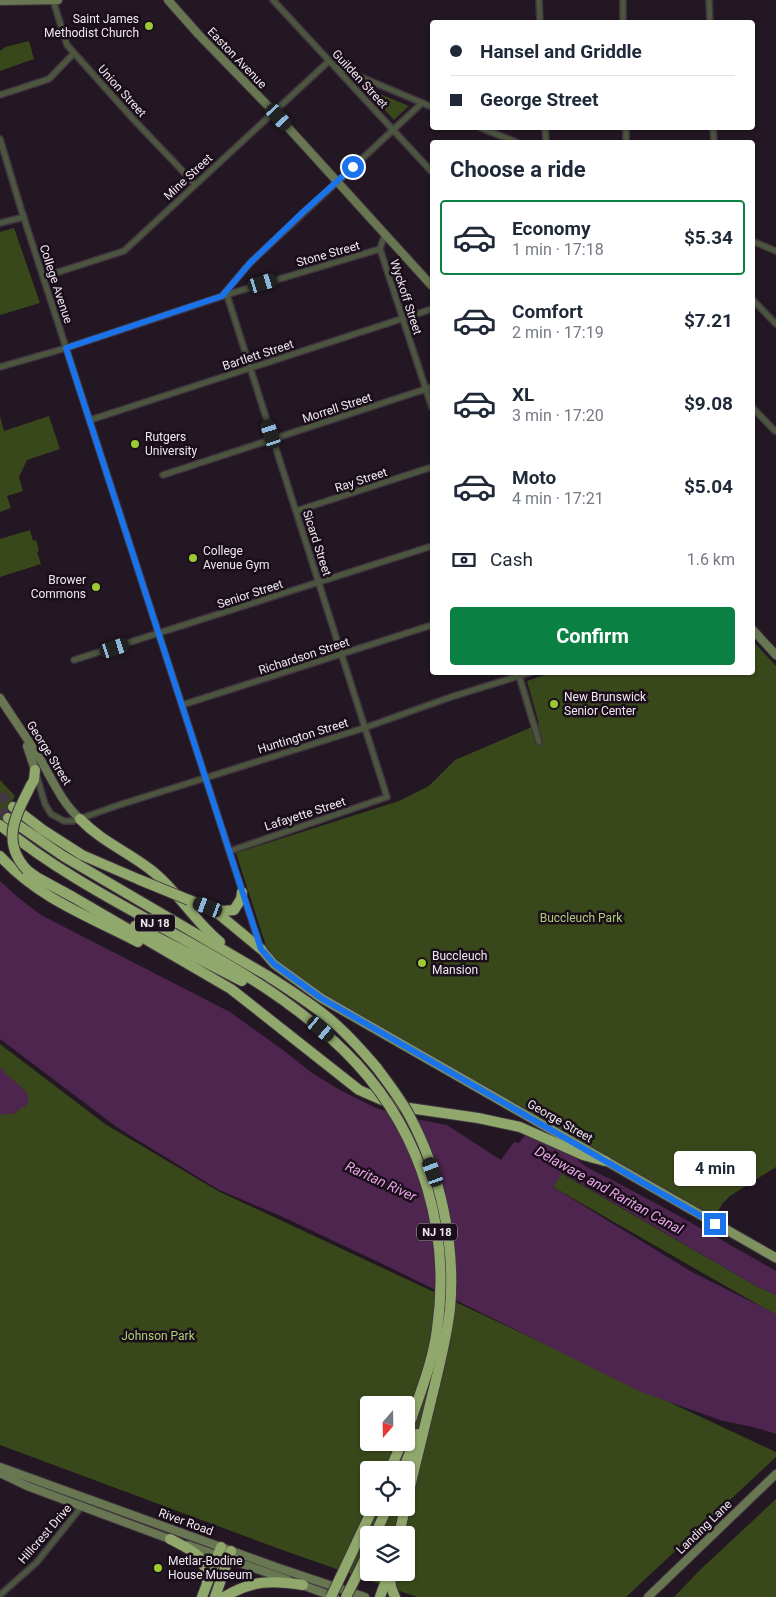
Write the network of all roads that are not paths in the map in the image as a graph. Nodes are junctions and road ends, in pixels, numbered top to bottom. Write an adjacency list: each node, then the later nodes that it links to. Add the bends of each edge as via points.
1 (53, 0): 2 (street); 8 (street); 12 (street, Union Street, via 67,45)
2 (58, 0)
3 (168, 0): 18 (street, Easton Avenue)
4 (273, 0): 13 (street, Guilden Street)
5 (539, 0): 9 (street)
6 (623, 0): 10 (street)
7 (709, 0): 11 (street)
8 (0, 1)
9 (540, 20)
10 (623, 20)
11 (710, 20)
12 (74, 53): 15 (street, via 48,79); 27 (street, Union Street)
13 (329, 61): 14 (street, Guilden Street); 18 (street, Mine Street)
14 (334, 66): 16 (street); 19 (street, Guilden Street)
15 (0, 96)
16 (422, 103): 17 (street); 19 (street)
17 (430, 106)
18 (274, 112): 26 (street, Easton Avenue); 27 (street, Mine Street)
19 (394, 130): 25 (street, Guilden Street); 26 (street)
20 (486, 130): 21 (street)
21 (503, 137): 23 (street); 24 (street)
22 (0, 138): 28 (street, College Avenue)
23 (506, 140)
24 (511, 140)
25 (430, 170)
26 (337, 182): 30 (street, Easton Avenue); 36 (street, via 250,263)
27 (195, 184): 34 (street, Mine Street, via 124,251)
28 (24, 217): 29 (street); 34 (street, College Avenue)
29 (0, 223)
30 (385, 234): 32 (street); 35 (street, Easton Avenue)
31 (755, 242): 33 (street)
32 (380, 249): 36 (street, Stone Street); 39 (street, Wyckoff Street)
33 (776, 251)
34 (43, 277): 41 (street, College Avenue)
35 (430, 284)
36 (224, 295): 41 (street, Stone Street); 43 (street, Sicard Street)
37 (755, 302): 40 (street)
38 (430, 310): 39 (street, Bartlett Street)
39 (403, 319): 43 (street, Bartlett Street); 45 (street, Wyckoff Street)
40 (776, 324)
41 (66, 348): 42 (street, Stone Street); 48 (street, College Avenue)
42 (0, 368)
43 (249, 368): 48 (street, Bartlett Street); 50 (street, Sicard Street)
44 (430, 388): 45 (street, Morrell Street)
45 (426, 389): 46 (street, Wyckoff Street); 50 (street, Morrell Street)
46 (430, 402)
47 (755, 410): 49 (street)
48 (90, 420): 58 (street, College Avenue)
49 (775, 431)
50 (273, 440): 52 (street, Morrell Street); 53 (street, Sicard Street)
51 (430, 468): 53 (street, Ray Street)
52 (163, 475)
53 (296, 511): 55 (street, Sicard Street)
54 (430, 547): 55 (street, Senior Street)
55 (319, 583): 58 (street, Senior Street); 60 (street, Sicard Street)
56 (430, 626): 60 (street, Richardson Street)
57 (755, 632): 59 (street)
58 (159, 634): 61 (street, Senior Street); 64 (street, College Avenue)
59 (775, 653)
60 (341, 655): 64 (street, Richardson Street); 65 (street, Sicard Street)
61 (74, 660)
62 (518, 675): 65 (street, Huntington Street); 67 (street)
63 (0, 698): 66 (street, George Street)
64 (182, 705): 69 (street, College Avenue)
65 (364, 728): 69 (street, Huntington Street); 70 (street, Sicard Street)
66 (22, 732): 68 (street); 73 (street, George Street, via 67,806)
67 (539, 742)
68 (35, 770): 73 (street, via 51,814 68,822); 78 (highway, bridge, via 34,780 16,815 12,834 15,854 27,870)
69 (206, 778): 73 (street, Huntington Street); 75 (street, College Avenue)
70 (386, 797): 75 (street, Lafayette Street)
71 (14, 807): 79 (highway, bridge, via 82,855)
72 (8, 818): 81 (highway, NJ 18, via 63,856)
73 (80, 819): 81 (highway, via 96,835 152,870 209,934)
74 (0, 825): 83 (highway, NJ 18, via 63,870 244,974)
75 (230, 850): 77 (street, College Avenue)
76 (0, 856): 82 (highway, via 46,895)
77 (242, 892): 79 (highway, via 234,910); 80 (street, College Avenue)
78 (73, 897): 82 (highway); 83 (highway, via 240,979)
79 (208, 907): 80 (highway)
80 (261, 949): 84 (main road, George Street, via 274,964 321,998)
81 (242, 960): 87 (highway, NJ 18, bridge, via 298,995 346,1034 377,1068 408,1114 422,1142 442,1208 449,1244 451,1285 447,1333)
82 (231, 989): 84 (highway, via 359,1090 409,1108 520,1127)
83 (311, 1020): 86 (highway, NJ 18, bridge, via 358,1064 392,1108 420,1164 434,1214 439,1248 440,1307 432,1355)
84 (605, 1162): 85 (main road, George Street)
85 (776, 1258)
86 (415, 1408)
87 (422, 1428): 88 (highway); 89 (highway)
88 (407, 1461)
89 (415, 1461)
90 (0, 1467): 96 (street, River Road)
91 (0, 1473): 93 (street, River Road)
92 (776, 1474): 113 (street, Landing Lane)
93 (82, 1506): 95 (street, River Road); 103 (street, Hillcrest Drive, via 37,1562)
94 (368, 1516): 107 (highway, bridge)
95 (170, 1539): 96 (street, River Road); 101 (highway, via 198,1554 205,1565)
96 (219, 1551): 97 (street, River Road); 101 (highway)
97 (229, 1555): 102 (street, River Road); 105 (highway); 110 (street, River Road)
98 (360, 1569): 109 (highway, bridge)
99 (386, 1581): 111 (highway)
100 (391, 1581): 112 (highway)
101 (208, 1583): 104 (highway)
102 (303, 1585): 106 (highway, via 277,1581 252,1584); 108 (street, River Road)
103 (0, 1594)
104 (202, 1597)
105 (214, 1597)
106 (224, 1597)
107 (331, 1597)
108 (336, 1597)
109 (346, 1597)
110 (365, 1597)
111 (380, 1597)
112 (395, 1597)
113 (648, 1597)

